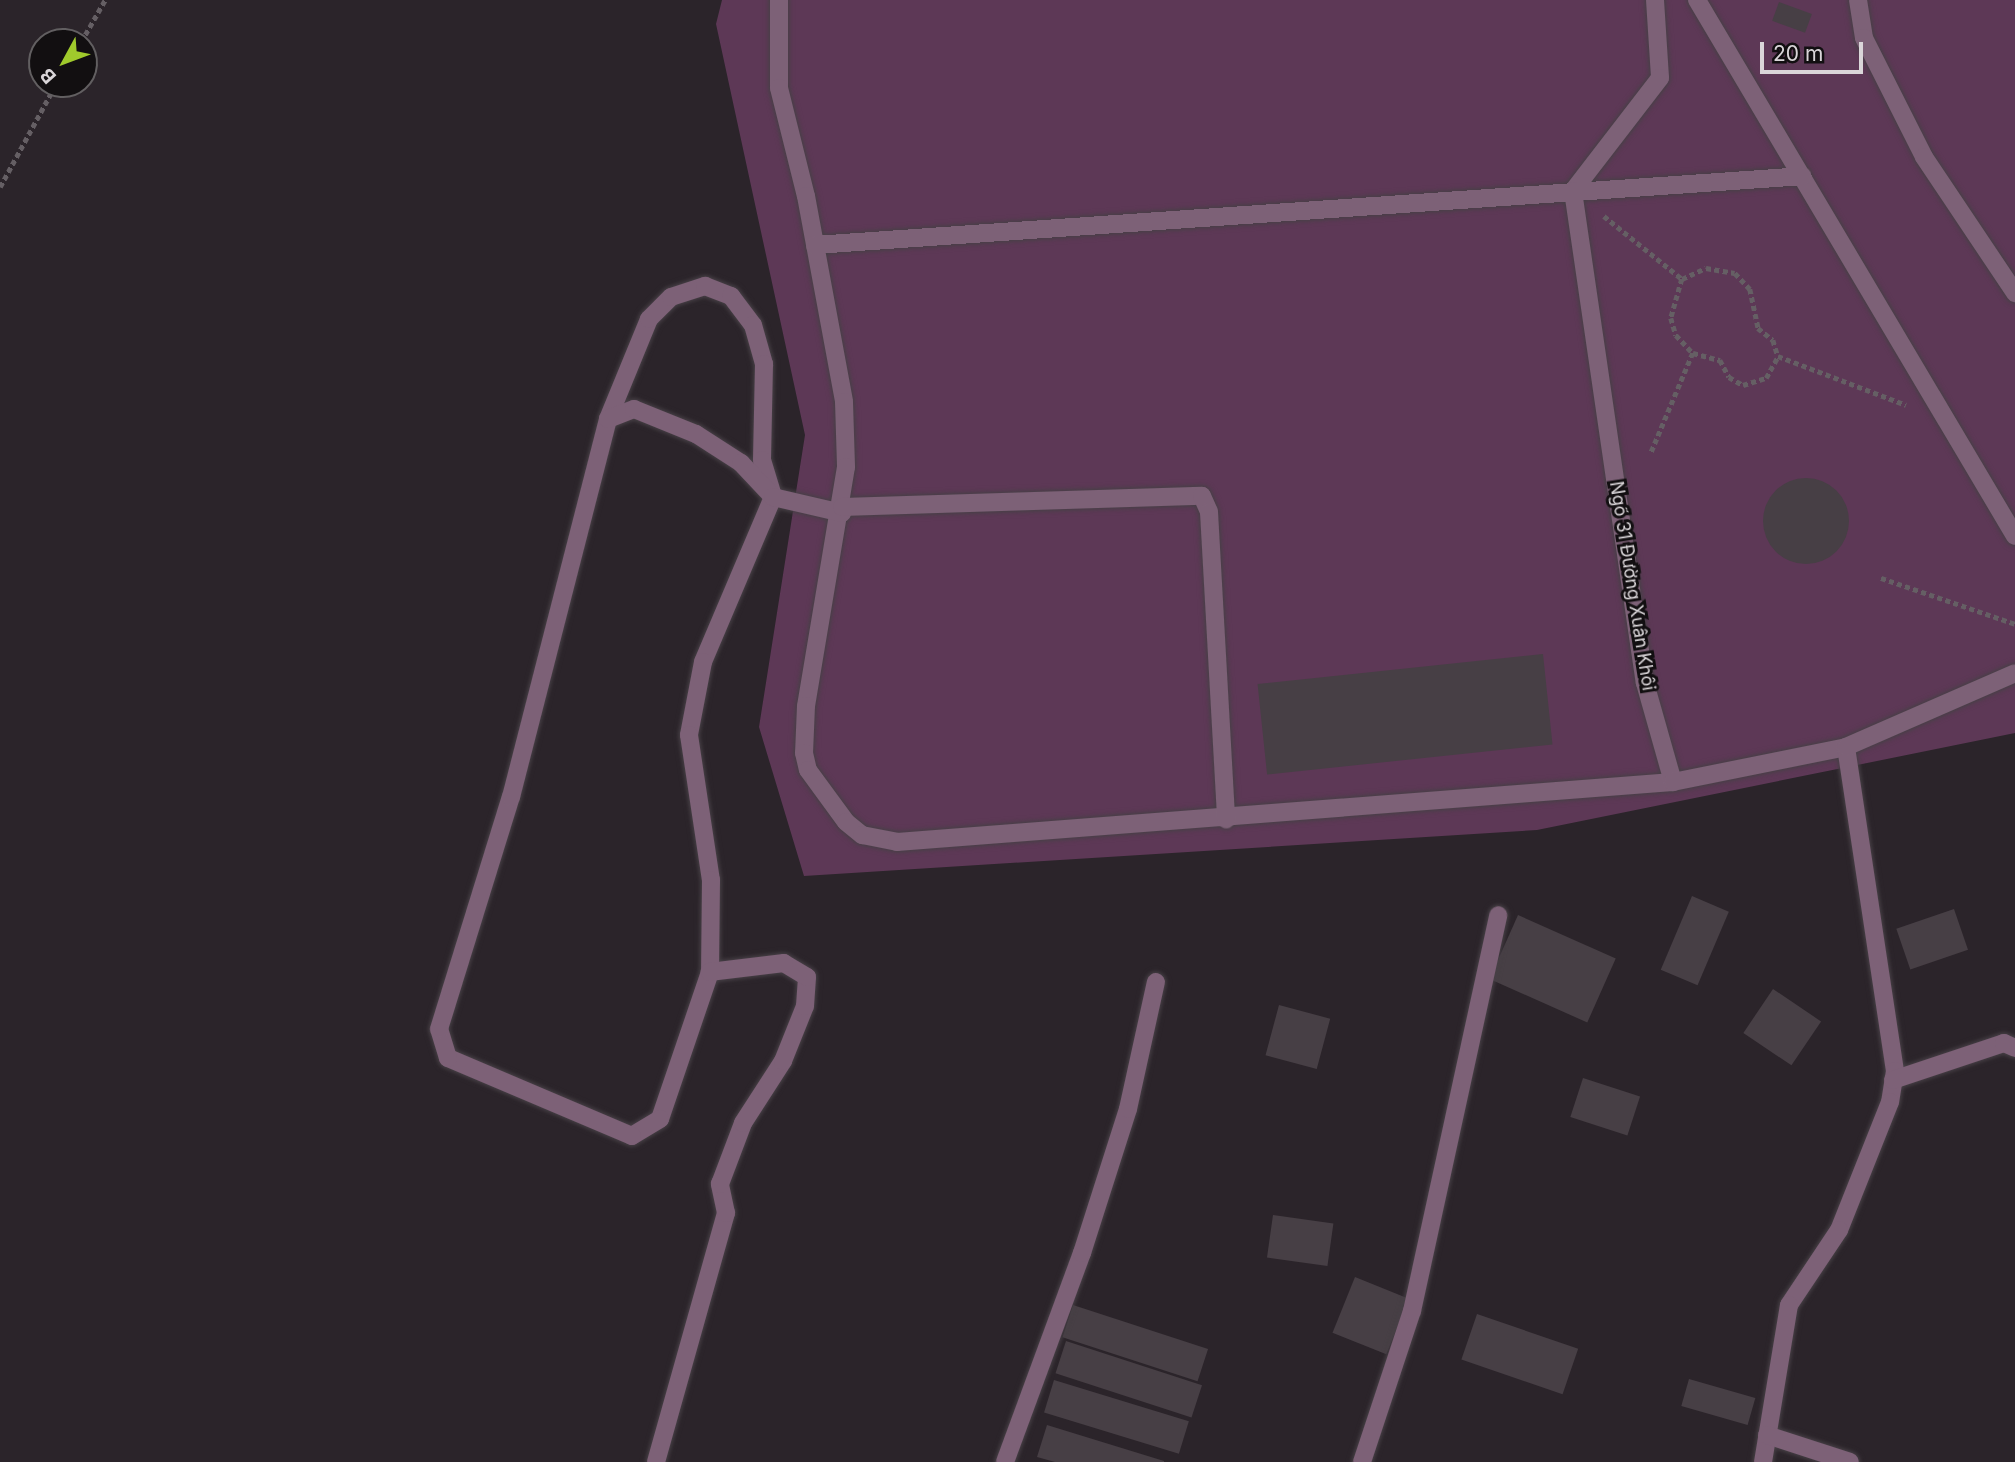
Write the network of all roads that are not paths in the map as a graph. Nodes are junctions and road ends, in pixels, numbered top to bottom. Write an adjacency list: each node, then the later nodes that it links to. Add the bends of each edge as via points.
1 (779, 0): 7 (street, via 779,88)
2 (1655, 0): 6 (street, via 1660,78)
3 (1697, 0): 5 (street)
4 (1858, 0): 8 (street, via 1864,38 1924,157)
5 (1803, 176): 6 (street); 12 (street)
6 (1573, 191): 7 (street); 15 (street, Ngõ 31 Đường Xuân Khôi, via 1644,683)
7 (816, 245): 11 (street, via 844,402)
8 (2015, 293)
9 (608, 419): 10 (street, via 634,409 696,434 741,463); 10 (street, via 644,329 664,305 705,286 731,296 752,326 764,364 762,460); 18 (street, via 511,797 439,1029 448,1058 632,1136 660,1119)
10 (773, 496): 11 (street); 18 (street, via 703,662 689,735 711,880)
11 (842, 510): 16 (street, via 1202,496 1209,513); 16 (street, via 806,706 804,753 808,770 846,822 863,835 897,842)
12 (2015, 536)
13 (2015, 673): 14 (street)
14 (1846, 747): 15 (street); 21 (street)
15 (1673, 782): 16 (street)
16 (1226, 820)
17 (1498, 915): 25 (street, via 1412,1311)
18 (710, 972): 23 (street, via 784,963 807,977 805,1006 783,1061 743,1123 720,1184 726,1213)
19 (1156, 982): 24 (street, via 1128,1109 1087,1240)
20 (2015, 1048): 21 (street, via 2004,1043)
21 (1893, 1080): 22 (street, via 1890,1102 1839,1230 1789,1305)
22 (1767, 1435): 26 (street); 27 (street)
23 (656, 1462)
24 (1005, 1462)
25 (1362, 1462)
26 (1763, 1462)
27 (1850, 1462)

